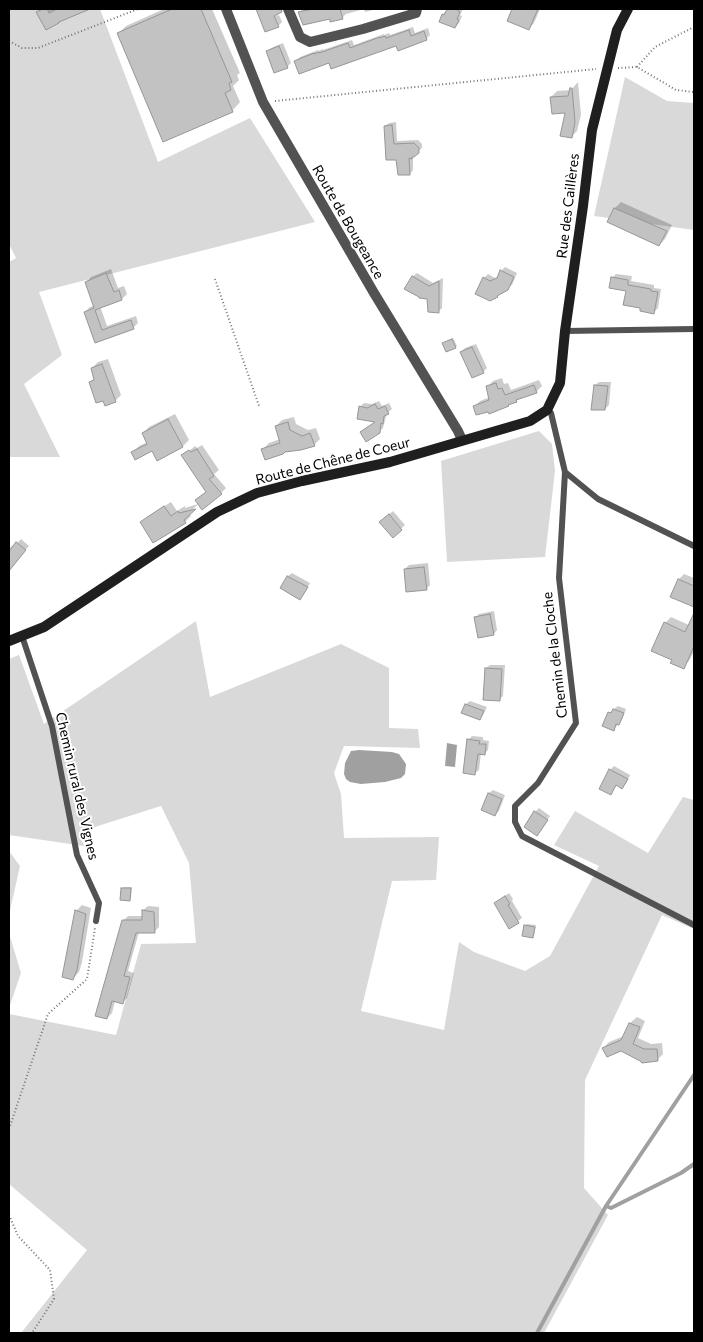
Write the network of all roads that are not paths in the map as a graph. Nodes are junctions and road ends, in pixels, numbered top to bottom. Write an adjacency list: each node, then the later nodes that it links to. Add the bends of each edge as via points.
1 (226, 9): 8 (street, Route de Bougeance, via 263,102)
2 (288, 9): 3 (street, via 300,37 310,42 416,13)
3 (417, 9)
4 (628, 9): 6 (street, Rue des Caillères, via 617,30 592,130)
5 (694, 329): 6 (lane)
6 (565, 331): 7 (street, Rue des Caillères, via 560,384)
7 (547, 410): 8 (street, Route de Chêne de Coeur, via 530,421); 9 (lane, Chemin de la Cloche, via 551,413)
8 (462, 440): 11 (street, Route de Chêne de Coeur, via 390,462 257,494 217,512 44,627)
9 (565, 472): 10 (lane, via 598,499); 14 (lane, Chemin de la Cloche, via 559,578 576,724 538,783 515,806 515,822 522,836)
10 (694, 546)
11 (22, 636): 12 (street, Route de Chêne de Coeur); 13 (lane, Chemin rural des Vignes, via 52,726 77,856 99,903)
12 (9, 641)
13 (96, 921)
14 (694, 925)

